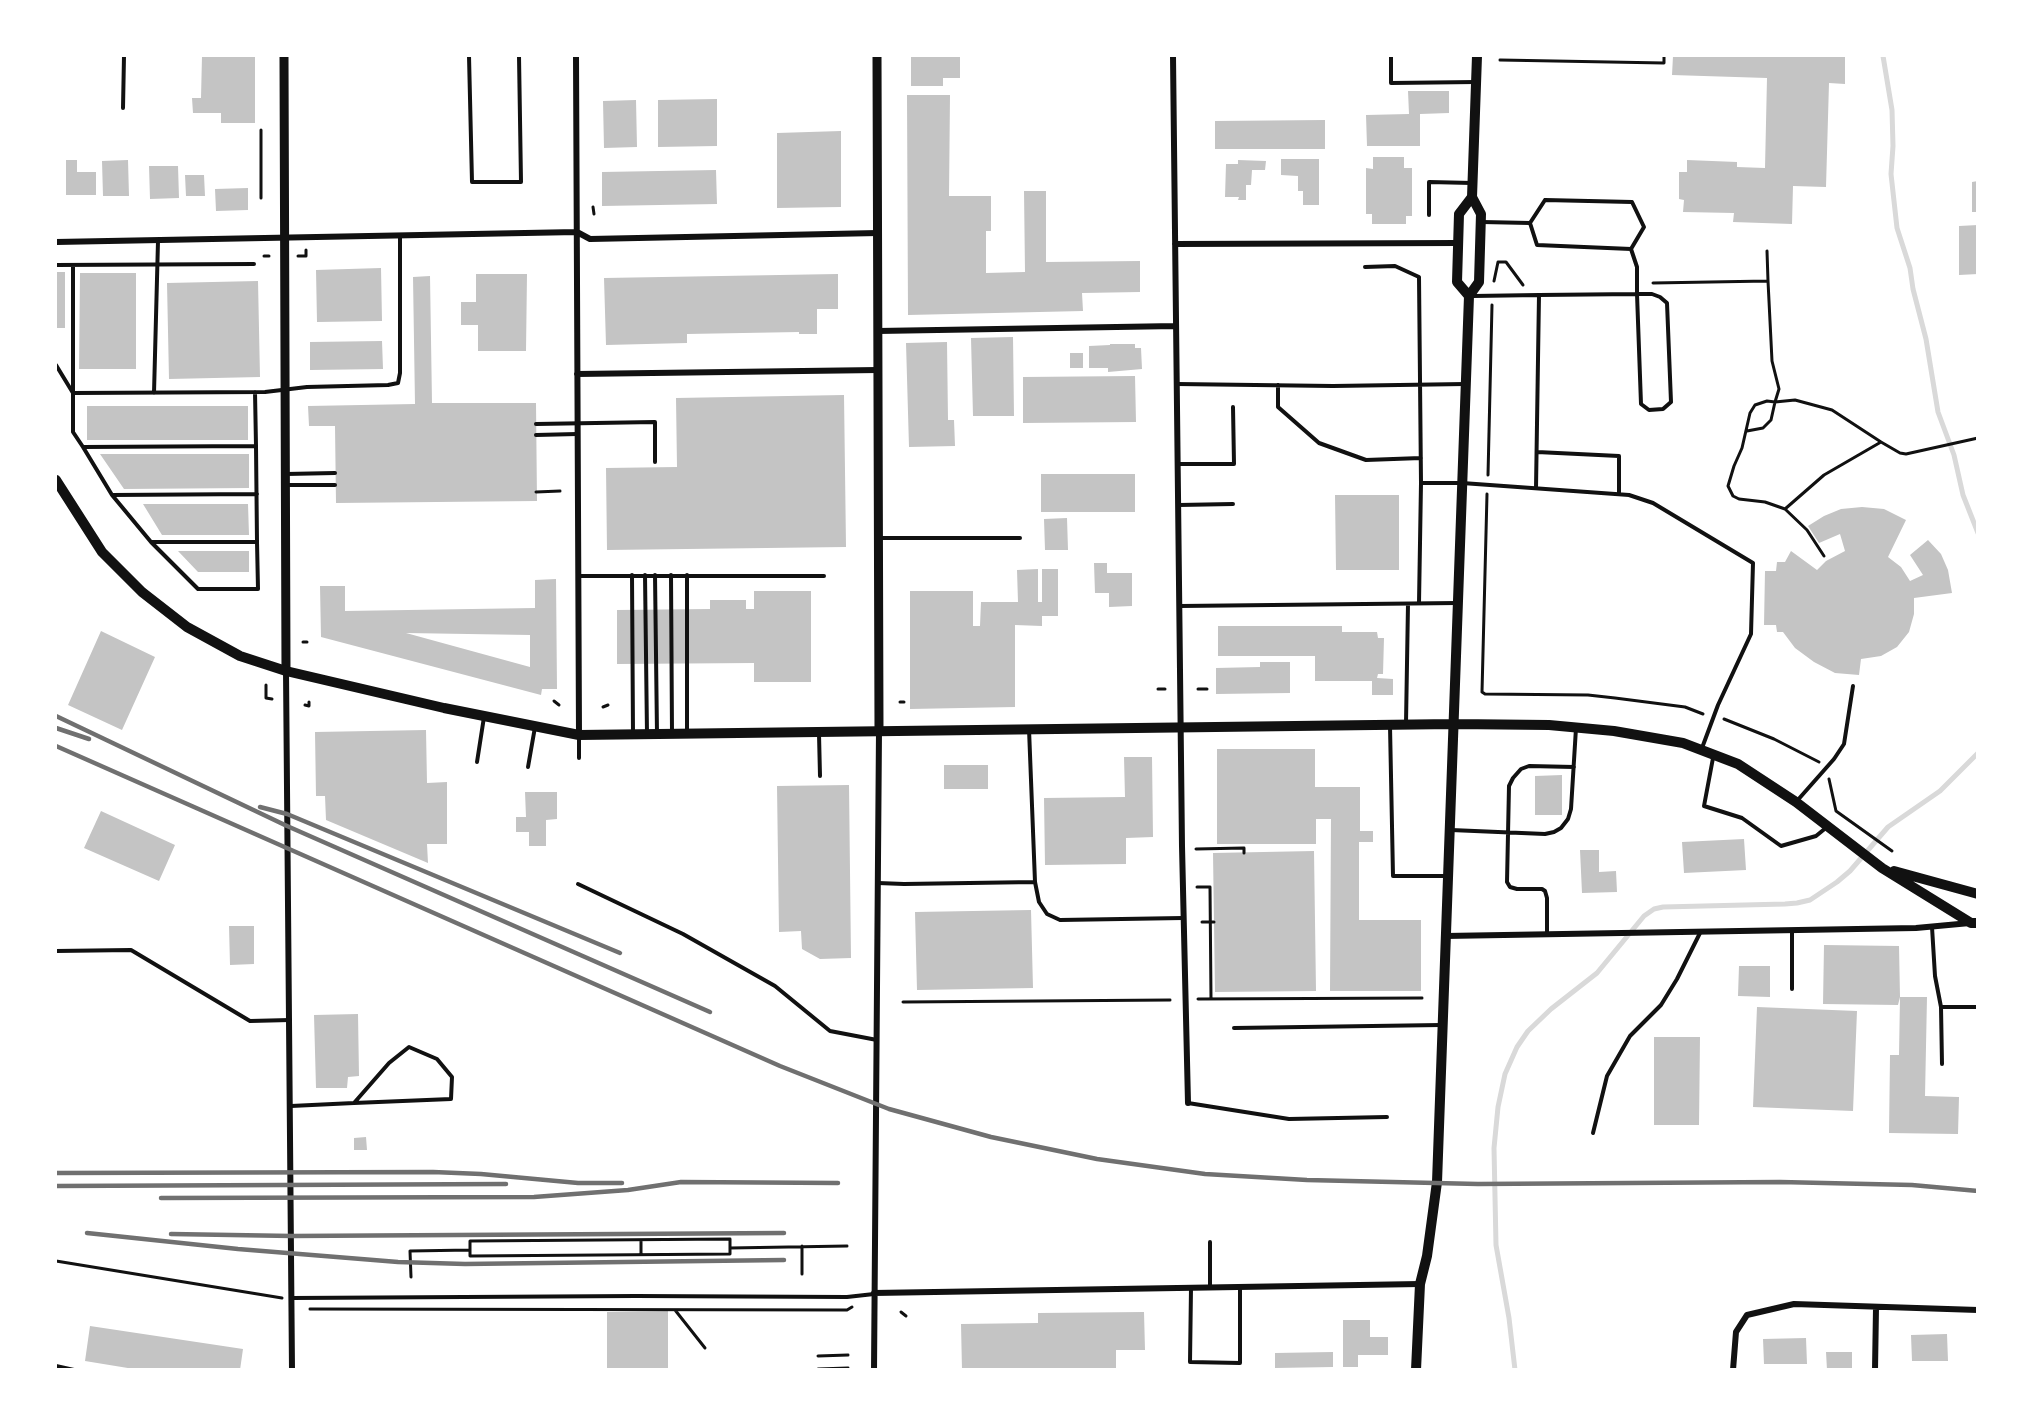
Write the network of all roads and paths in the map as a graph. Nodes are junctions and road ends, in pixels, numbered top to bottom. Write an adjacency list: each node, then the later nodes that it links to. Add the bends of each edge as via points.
1 (124, 56): 13 (lane)
2 (284, 56): 26 (street)
3 (469, 56): 4 (lane, via 472,182 521,182)
4 (519, 56)
5 (576, 56): 23 (street)
6 (877, 56): 24 (street)
7 (1173, 56): 30 (street)
8 (1391, 56): 12 (lane, via 1391,83)
9 (1477, 56): 12 (main road)
10 (1664, 56): 11 (path, via 1664,63)
11 (1500, 60)
12 (1477, 82): 15 (main road)
13 (123, 108)
14 (261, 130): 17 (path)
15 (1472, 183): 16 (main road); 20 (lane, via 1429,182)
16 (1472, 197): 21 (main road); 29 (main road, via 1459,214)
17 (261, 198)
18 (593, 207): 19 (path)
19 (594, 214)
20 (1429, 215)
21 (1481, 222): 22 (lane); 43 (main road, via 1479,282)
22 (1530, 223): 31 (lane, via 1537,244); 31 (lane, via 1545,200 1632,202 1644,227)
23 (577, 232): 24 (street, via 590,239); 25 (street); 48 (street)
24 (878, 233): 45 (street)
25 (400, 236): 26 (street); 53 (lane, via 398,383)
26 (285, 238): 27 (street); 53 (street)
27 (158, 240): 28 (street); 38 (lane)
28 (56, 242)
29 (1458, 243): 30 (street); 43 (main road, via 1457,282)
30 (1175, 244): 44 (street)
31 (1631, 249): 41 (lane, via 1637,267)
32 (306, 250): 34 (path, via 306,256)
33 (1767, 251): 40 (path)
34 (298, 256)
35 (254, 264): 38 (lane)
36 (56, 265): 37 (lane)
37 (73, 265): 38 (lane); 55 (lane)
38 (158, 265): 56 (lane)
39 (1365, 267): 52 (lane, via 1395,266 1419,277)
40 (1768, 281)
41 (1637, 294): 41 (lane, via 1652,294 1667,303 1671,402 1664,409 1649,410 1641,404); 42 (lane)
42 (1539, 295): 43 (lane); 67 (lane)
43 (1469, 296): 50 (main road)
44 (1176, 326): 45 (street); 49 (street)
45 (878, 331): 47 (street)
46 (56, 365): 55 (lane)
47 (878, 370): 48 (street); 88 (street)
48 (577, 375): 58 (street)
49 (1177, 384): 51 (lane); 71 (street)
50 (1466, 384): 52 (lane); 76 (main road)
51 (1278, 385): 52 (lane); 69 (lane, via 1278,407 1319,443 1366,460)
52 (1421, 385): 69 (lane)
53 (285, 389): 54 (lane); 73 (street)
54 (255, 392): 56 (lane); 65 (lane)
55 (73, 393): 56 (lane); 66 (lane, via 73,432)
56 (154, 393)
57 (1233, 407): 71 (lane, via 1234,464)
58 (578, 422): 59 (lane); 61 (street); 70 (lane, via 655,422)
59 (536, 424)
60 (1747, 431): 64 (path, via 1763,428 1771,420 1775,402 1795,400 1832,410)
61 (578, 434): 62 (lane); 98 (street)
62 (536, 435)
63 (1977, 438): 68 (path)
64 (1881, 442)
65 (256, 446): 66 (lane); 82 (lane)
66 (83, 447): 84 (lane)
67 (1537, 452): 79 (lane); 83 (lane, via 1619,456)
68 (1914, 453)
69 (1421, 458): 75 (lane)
70 (655, 462)
71 (1178, 464): 86 (street)
72 (335, 473): 73 (lane)
73 (286, 474): 77 (street)
74 (56, 480): 104 (main road, via 102,552 142,592 187,627 240,656)
75 (1421, 483): 76 (lane); 100 (lane)
76 (1462, 483): 79 (lane); 101 (main road)
77 (285, 485): 78 (lane); 104 (street)
78 (336, 485)
79 (1536, 488): 83 (lane)
80 (560, 491): 81 (path)
81 (536, 492)
82 (257, 494): 84 (lane); 91 (lane)
83 (1619, 494): 133 (lane, via 1653,503 1753,563 1751,634)
84 (112, 495): 90 (lane)
85 (1233, 504): 86 (lane)
86 (1178, 506): 103 (street)
87 (1785, 509): 92 (path, via 1807,530)
88 (879, 538): 89 (lane); 127 (street)
89 (1020, 538)
90 (151, 542): 91 (lane); 91 (lane, via 198,589 258,589)
91 (257, 542)
92 (1824, 556)
93 (632, 575): 94 (lane); 98 (lane); 132 (lane)
94 (645, 575): 95 (lane); 128 (lane)
95 (655, 575): 96 (lane); 128 (lane)
96 (671, 575): 97 (lane); 129 (lane)
97 (687, 575): 99 (lane); 130 (lane)
98 (578, 576): 131 (street)
99 (824, 576)
100 (1419, 603): 101 (lane); 102 (lane)
101 (1458, 603): 119 (main road)
102 (1408, 604): 103 (lane); 121 (lane)
103 (1179, 606): 123 (street)
104 (286, 671): 118 (main road); 173 (street)
105 (266, 685): 111 (path, via 266,698)
106 (1853, 686): 140 (lane, via 1844,744)
107 (1158, 689): 108 (path)
108 (1165, 689)
109 (1198, 689): 110 (path)
110 (1207, 689)
111 (272, 699)
112 (554, 701): 115 (path)
113 (309, 702): 114 (path, via 309,706)
114 (305, 705)
115 (559, 705)
116 (608, 705): 117 (path)
117 (603, 708)
118 (484, 716): 122 (main road); 136 (lane)
119 (1454, 724): 121 (main road); 124 (main road); 143 (main road)
120 (1390, 725): 121 (main road); 123 (main road); 149 (lane, via 1393,876)
121 (1406, 725)
122 (536, 727): 131 (main road); 137 (lane)
123 (1181, 727): 125 (main road); 155 (street)
124 (1576, 728): 133 (main road, via 1683,742); 138 (lane)
125 (1029, 729): 127 (main road); 150 (lane)
126 (819, 732): 127 (main road); 130 (main road); 139 (lane)
127 (879, 732): 151 (street)
128 (652, 734): 129 (main road); 132 (main road)
129 (672, 734): 130 (main road)
130 (687, 734)
131 (579, 735): 132 (main road); 135 (lane)
132 (633, 735)
133 (1702, 749): 134 (main road)
134 (1714, 754): 140 (main road, via 1738,764); 142 (lane, via 1704,806 1742,818 1780,846 1816,836)
135 (579, 758)
136 (477, 762)
137 (528, 767)
138 (1574, 767): 144 (lane, via 1571,810 1561,828 1545,834); 144 (lane, via 1521,769 1509,786)
139 (820, 776)
140 (1796, 802): 142 (main road)
141 (1839, 812): 146 (path)
142 (1828, 826): 148 (main road)
143 (1449, 830): 144 (lane); 149 (main road)
144 (1509, 833): 162 (lane, via 1508,882 1517,889 1545,891)
145 (1197, 849): 147 (path, via 1244,848)
146 (1893, 851)
147 (1244, 853)
148 (1882, 868): 154 (main road); 158 (main road)
149 (1447, 876): 163 (main road)
150 (1035, 882): 151 (lane); 155 (lane, via 1039,902 1047,914 1060,920)
151 (878, 883): 176 (street)
152 (578, 884): 176 (lane, via 683,934 775,986 830,1031)
153 (1197, 887): 157 (path, via 1210,887)
154 (1977, 894)
155 (1183, 918): 179 (street)
156 (1202, 922): 157 (path)
157 (1212, 922): 168 (path)
158 (1975, 924): 159 (street)
159 (1932, 927): 160 (street); 171 (lane)
160 (1792, 931): 161 (street); 165 (lane)
161 (1700, 933): 162 (street); 182 (lane, via 1661,1005 1630,1036 1606,1076)
162 (1547, 935): 163 (street)
163 (1445, 936): 174 (main road)
164 (56, 951): 173 (lane, via 131,950 250,1021)
165 (1792, 989)
166 (1422, 998): 168 (path)
167 (1198, 999): 168 (path)
168 (1211, 999)
169 (1170, 1000): 170 (path)
170 (903, 1002)
171 (1941, 1006): 172 (lane); 177 (lane)
172 (1977, 1008)
173 (290, 1020): 180 (street)
174 (1442, 1025): 175 (lane); 193 (main road, via 1437,1182)
175 (1234, 1028)
176 (877, 1040): 197 (street)
177 (1942, 1064)
178 (354, 1103): 178 (lane, via 451,1099 452,1077 437,1059 410,1047); 180 (lane)
179 (1188, 1103): 181 (lane, via 1289,1119)
180 (291, 1106): 198 (street)
181 (1387, 1117)
182 (1593, 1133)
183 (641, 1240): 187 (path, via 730,1239); 188 (path, via 470,1241); 189 (path)
184 (1210, 1242): 196 (lane)
185 (802, 1246): 186 (path); 187 (path); 191 (path)
186 (847, 1246)
187 (730, 1248): 189 (path, via 730,1254)
188 (470, 1250): 189 (path, via 470,1256); 192 (path, via 410,1251)
189 (641, 1254)
190 (56, 1262): 198 (path)
191 (802, 1274)
192 (411, 1277)
193 (1420, 1284): 194 (street); 215 (main road)
194 (1240, 1287): 195 (lane, via 1240,1363 1190,1362); 196 (street)
195 (1191, 1288): 196 (street); 197 (street)
196 (1210, 1288)
197 (874, 1293): 198 (lane, via 847,1297); 201 (path); 214 (street)
198 (292, 1300): 200 (path, via 313,1310); 213 (street)
199 (1876, 1308): 202 (street); 216 (street, via 1794,1304 1747,1315 1736,1332); 217 (street)
200 (675, 1310): 201 (path); 206 (path)
201 (847, 1310): 203 (path)
202 (1977, 1310)
203 (853, 1311)
204 (901, 1312): 205 (path)
205 (906, 1316)
206 (705, 1348)
207 (848, 1355): 208 (path)
208 (818, 1356)
209 (56, 1366): 212 (lane)
210 (818, 1368): 211 (path)
211 (848, 1368)
212 (74, 1370)
213 (292, 1370)
214 (874, 1370)
215 (1416, 1370)
216 (1733, 1370)
217 (1875, 1370)

